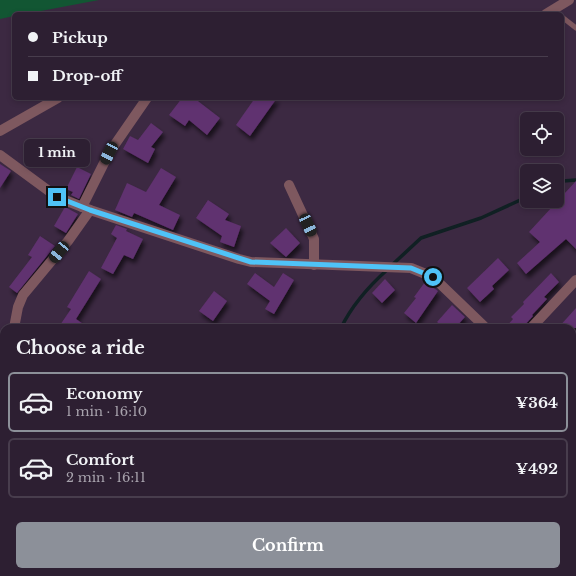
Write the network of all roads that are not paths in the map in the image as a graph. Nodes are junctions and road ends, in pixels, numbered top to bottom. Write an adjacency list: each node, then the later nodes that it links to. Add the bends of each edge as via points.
1 (569, 0): 2 (street)
2 (560, 12)
3 (564, 17): 4 (lane)
4 (576, 28)
5 (54, 100): 7 (street)
6 (146, 100): 10 (street, via 109,153)
7 (0, 131)
8 (0, 155): 10 (street, via 57,197)
9 (289, 185): 11 (street, via 314,238)
10 (86, 208): 11 (street, via 245,261); 13 (street, via 68,241 23,295)
11 (314, 265): 14 (street, via 411,268 433,277)
12 (576, 280): 15 (street)
13 (15, 324)
14 (482, 324)
15 (535, 324)

